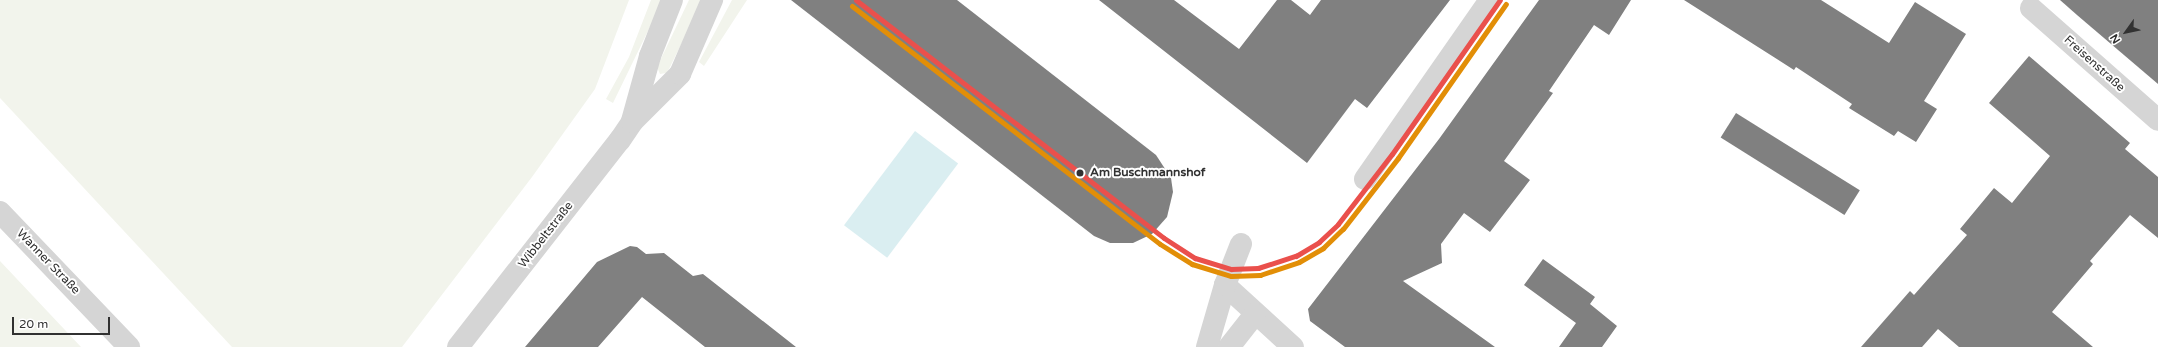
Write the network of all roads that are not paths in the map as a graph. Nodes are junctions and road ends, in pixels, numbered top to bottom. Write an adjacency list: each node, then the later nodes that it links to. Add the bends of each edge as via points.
1 (672, 0): 6 (street, Wibbeltstraße, via 650,56)
2 (712, 0): 6 (street, Wibbeltstraße, via 680,74)
3 (1490, 0): 7 (street)
4 (2031, 8): 5 (street, Freisenstraße)
5 (2158, 120)
6 (632, 122): 13 (street, Wibbeltstraße)
7 (1365, 179)
8 (0, 212): 12 (street, Wanner Straße)
9 (1241, 244): 10 (street)
10 (1228, 277): 11 (street); 14 (street)
11 (1255, 314): 15 (street); 16 (street)
12 (129, 347)
13 (458, 347)
14 (1207, 347)
15 (1229, 347)
16 (1293, 347)

